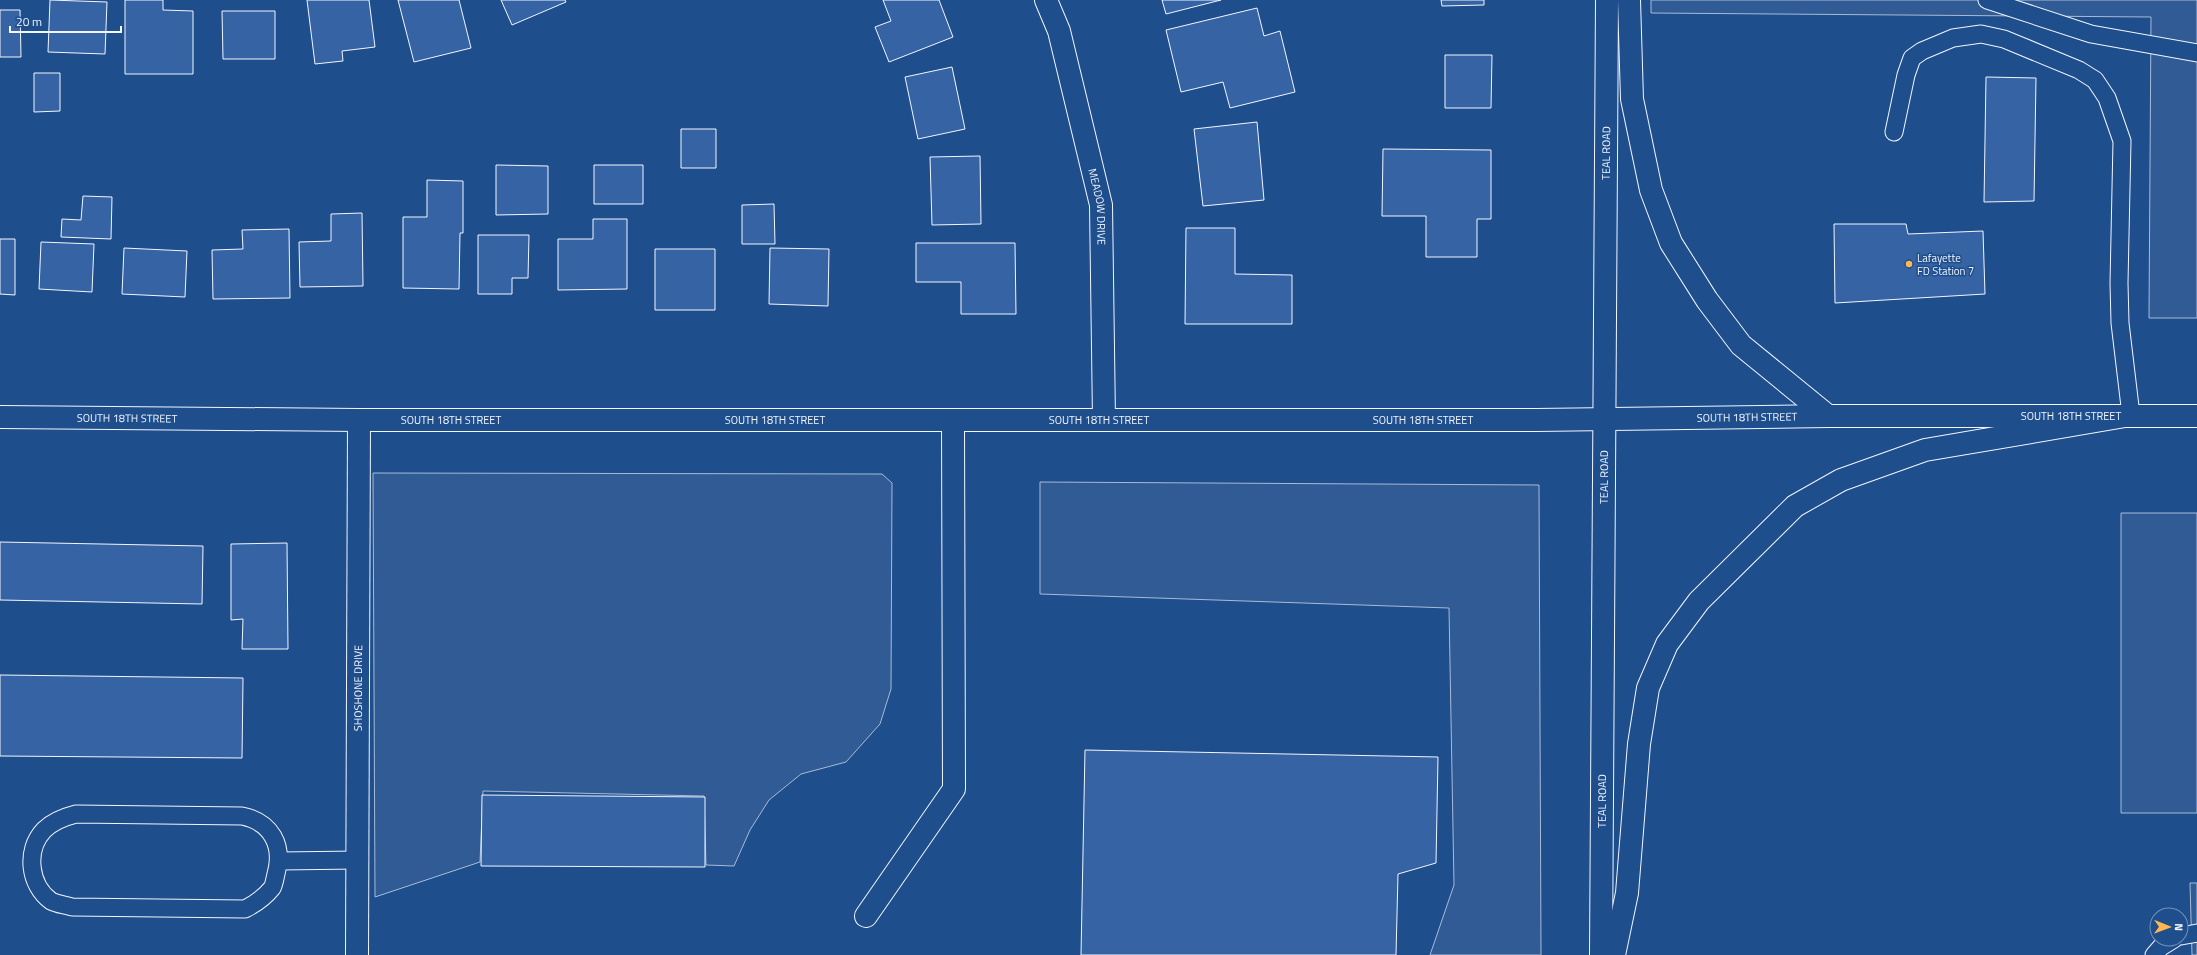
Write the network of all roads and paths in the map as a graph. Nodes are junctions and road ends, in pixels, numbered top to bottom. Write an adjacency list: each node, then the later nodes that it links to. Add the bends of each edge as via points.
1 (1046, 0): 13 (main road, MEADOW DRIVE, via 1059,31 1101,205)
2 (1608, 0): 14 (main road, TEAL ROAD)
3 (1629, 0): 8 (main road, via 1632,99 1651,190 1671,243 1707,300 1741,344)
4 (1987, 0): 5 (lane, via 2091,34)
5 (2197, 53)
6 (1894, 132): 7 (lane, via 1912,58 1953,38 1981,34 2004,39 2079,70 2095,80 2107,98 2122,141 2120,323)
7 (2131, 415): 8 (main road, SOUTH 18TH STREET); 9 (main road, SOUTH 18TH STREET); 21 (main road, via 1924,450 1841,480 1795,506 1699,601 1667,644 1648,688 1639,744 1627,893)
8 (1828, 416): 14 (main road, SOUTH 18TH STREET)
9 (2197, 416)
10 (0, 417): 11 (main road, SOUTH 18TH STREET)
11 (359, 420): 12 (main road, SOUTH 18TH STREET); 15 (main road, SHOSHONE DRIVE)
12 (953, 420): 13 (main road, SOUTH 18TH STREET); 17 (main road, via 954,789)
13 (1104, 420): 14 (main road, SOUTH 18TH STREET)
14 (1603, 420): 20 (main road, TEAL ROAD)
15 (358, 860): 16 (lane); 19 (main road, SHOSHONE DRIVE)
16 (280, 861): 16 (lane, via 274,835 256,819 242,816 76,814 58,819 44,830 35,844 33,876 39,889 52,902 72,907 245,909 258,903 273,887)
17 (866, 916)
18 (2161, 947): 22 (lane)
19 (357, 955)
20 (1601, 955)
21 (1614, 955)
22 (2154, 955)

